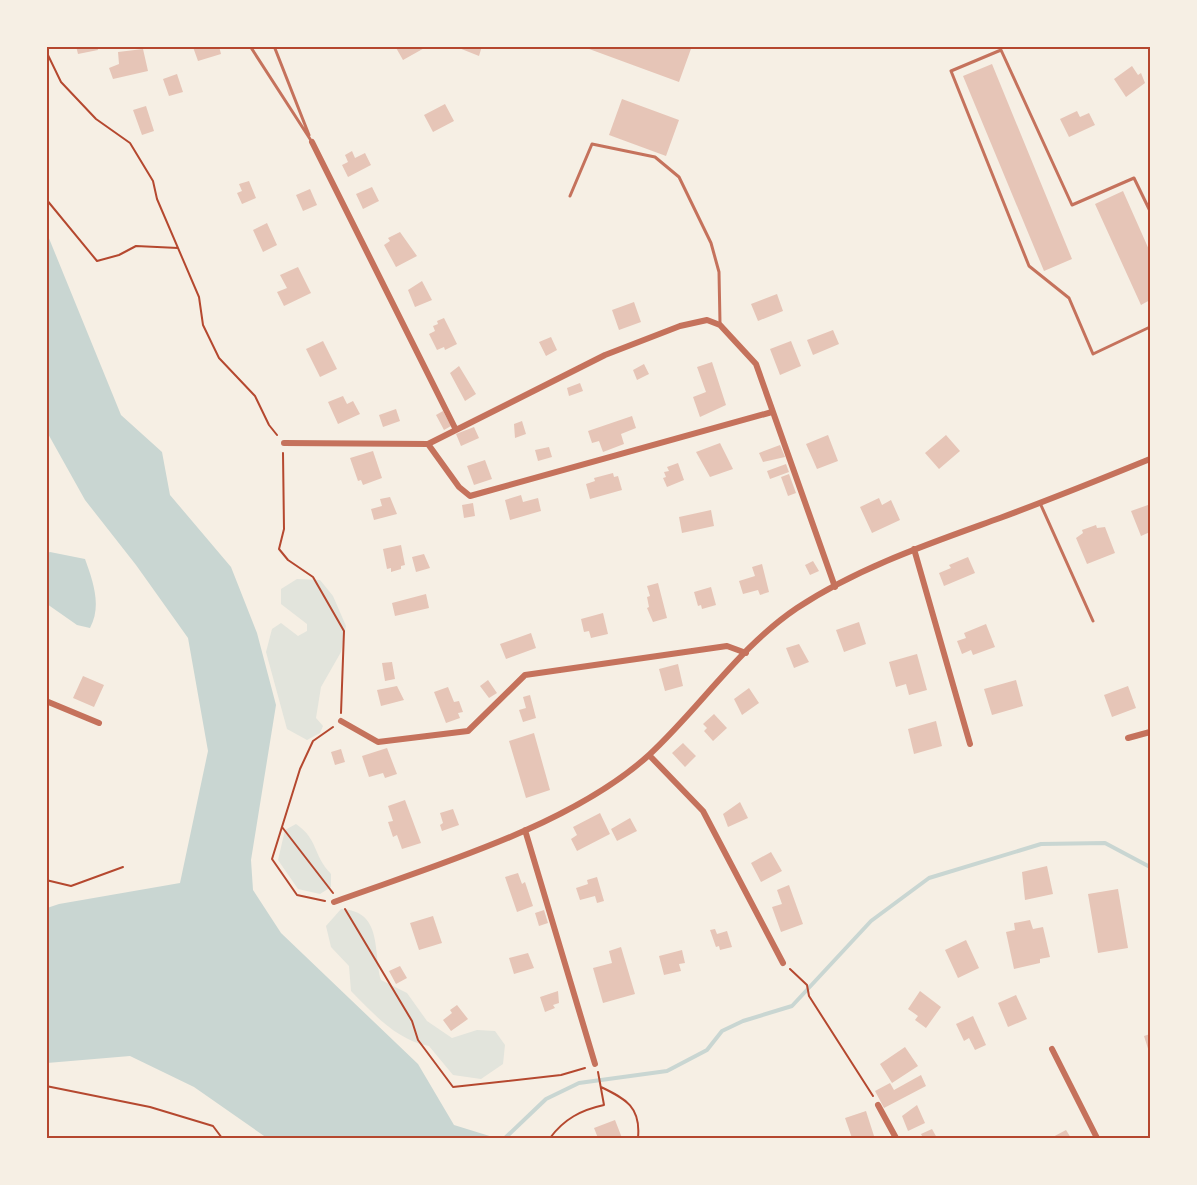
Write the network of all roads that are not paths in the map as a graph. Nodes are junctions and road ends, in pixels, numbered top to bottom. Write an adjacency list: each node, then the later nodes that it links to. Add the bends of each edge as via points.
1 (250, 46): 3 (lane)
2 (274, 46): 3 (lane)
3 (312, 142): 9 (street)
4 (570, 196): 6 (lane, via 592,144 655,157 679,177 711,243 719,272)
5 (1150, 212): 7 (lane, via 1134,178 1072,205 1001,50 951,71 1029,266 1069,298 1093,354)
6 (720, 325): 8 (street, via 756,364); 9 (street, via 708,320 680,326 605,356)
7 (1150, 327)
8 (772, 412): 11 (street, via 470,496); 15 (street)
9 (456, 430): 11 (street)
10 (284, 443): 11 (street)
11 (428, 444)
12 (1150, 459): 13 (street)
13 (1040, 503): 14 (street); 16 (lane)
14 (914, 549): 15 (street); 23 (street)
15 (835, 587): 17 (street, via 798,608)
16 (1093, 621)
17 (746, 653): 19 (street, via 726,646 525,675 468,731 378,742); 24 (street)
18 (46, 701): 20 (street)
19 (341, 721)
20 (99, 723)
21 (1150, 732): 22 (street)
22 (1128, 738)
23 (970, 744)
24 (649, 755): 25 (street, via 592,797); 27 (street, via 703,811)
25 (525, 830): 26 (street); 29 (street)
26 (336, 902)
27 (783, 963)
28 (1052, 1048): 32 (street)
29 (593, 1065)
30 (878, 1105): 31 (street)
31 (896, 1138)
32 (1097, 1138)

